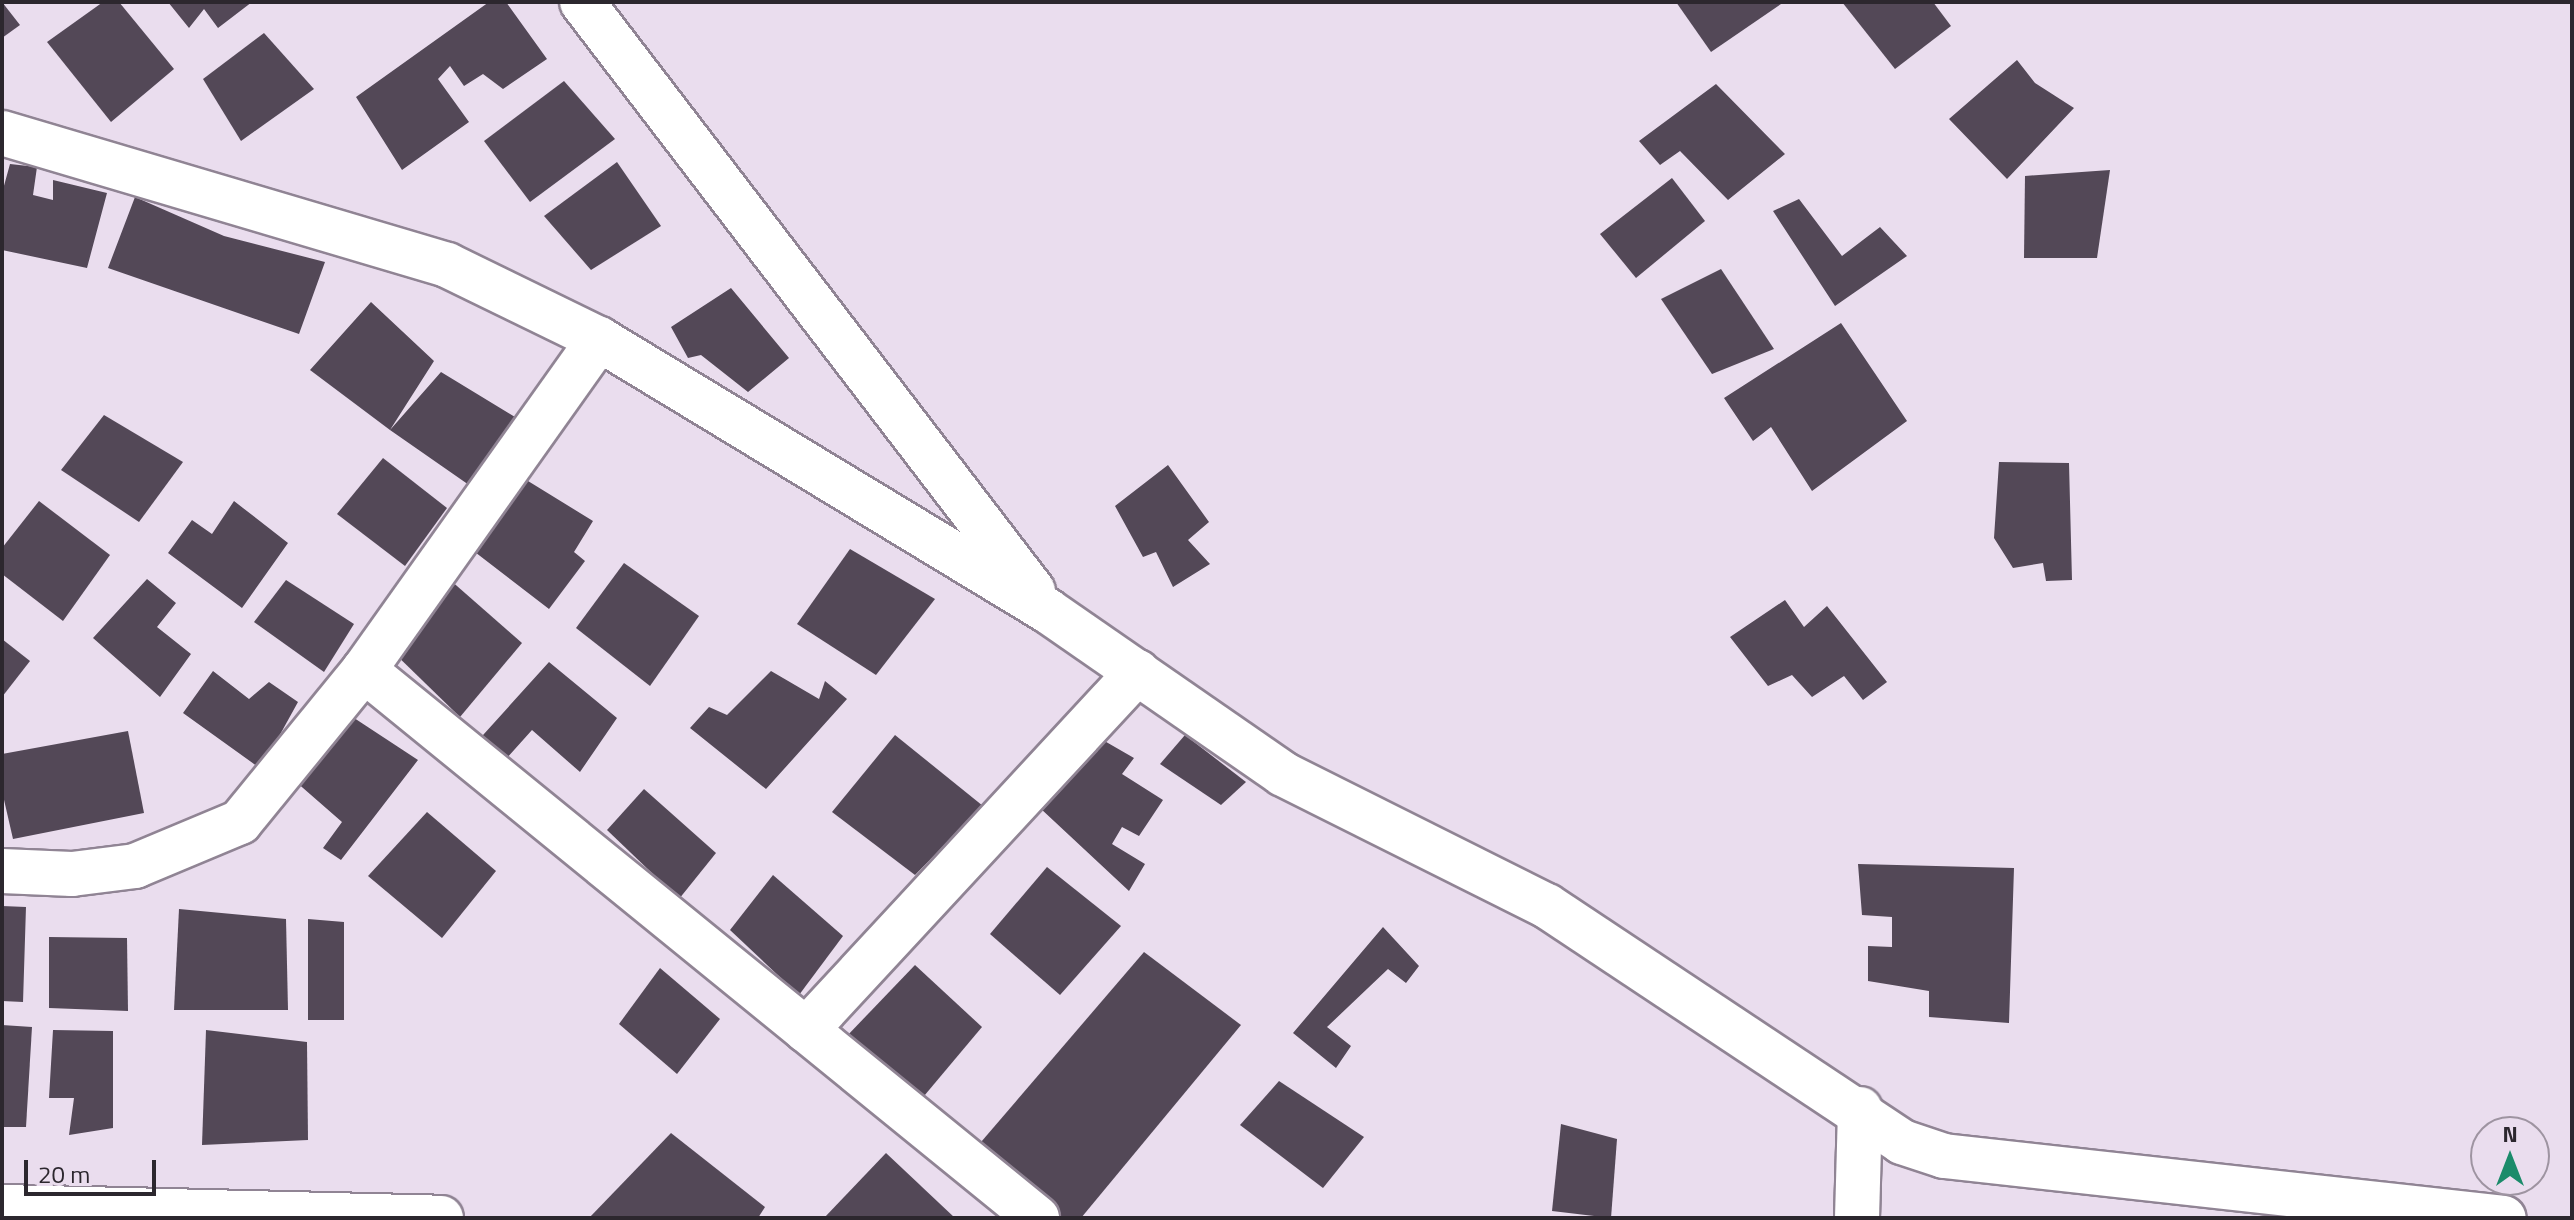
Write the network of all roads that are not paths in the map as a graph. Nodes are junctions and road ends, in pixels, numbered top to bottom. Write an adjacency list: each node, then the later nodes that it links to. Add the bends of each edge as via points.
1 (582, 2): 4 (street)
2 (2, 133): 3 (street, via 447,265)
3 (599, 339): 4 (street); 5 (street)
4 (1048, 611): 6 (street)
5 (364, 670): 7 (street, via 240,822 135,866 72,874); 8 (street)
6 (1137, 672): 8 (street); 9 (street, via 1283,774 1547,906)
7 (2, 871)
8 (806, 1030): 12 (street)
9 (1860, 1109): 13 (street); 14 (street, via 1902,1142 1944,1156)
10 (2, 1207): 11 (street)
11 (441, 1218)
12 (1037, 1218)
13 (1857, 1218)
14 (2504, 1218)

